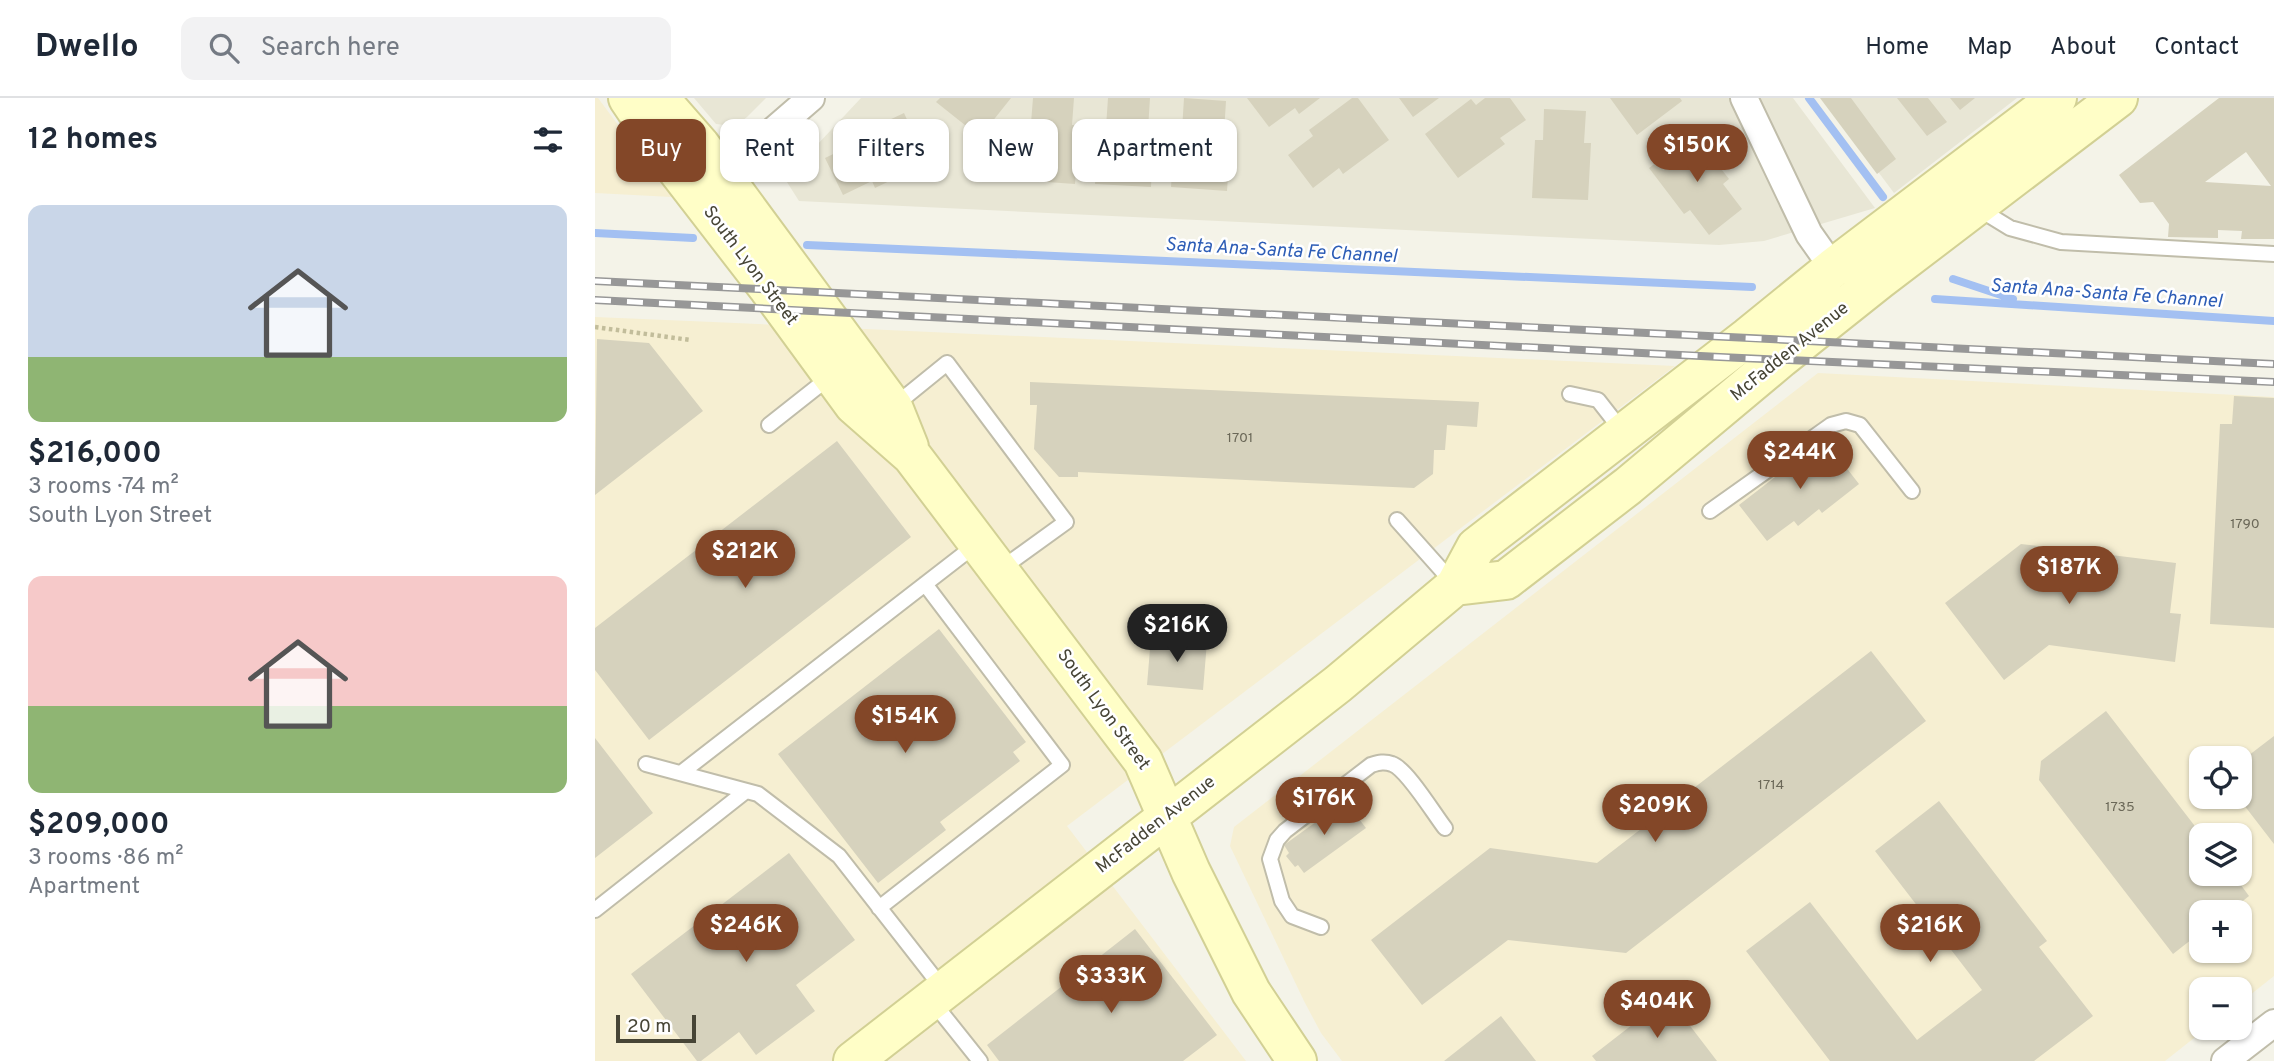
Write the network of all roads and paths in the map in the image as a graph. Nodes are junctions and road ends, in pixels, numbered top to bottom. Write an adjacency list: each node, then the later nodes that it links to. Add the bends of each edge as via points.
1 (628, 98): 17 (main road, South Lyon Street)
2 (644, 98): 10 (main road, via 704,177 713,183)
3 (659, 98): 9 (main road, South Lyon Street)
4 (811, 98): 8 (street)
5 (1744, 98): 14 (street, via 1809,234)
6 (2057, 98): 14 (main road, McFadden Avenue)
7 (2118, 98): 12 (main road, McFadden Avenue)
8 (787, 119)
9 (720, 173)
10 (720, 177)
11 (727, 182): 19 (main road, South Lyon Street)
12 (1977, 208): 13 (lane, via 2010,228 2061,242); 28 (main road, McFadden Avenue, via 1879,280 1506,580)
13 (2274, 254)
14 (1833, 268): 21 (main road, McFadden Avenue)
15 (595, 327): 16 (path)
16 (690, 340)
17 (832, 375): 20 (lane); 22 (main road, South Lyon Street, via 853,405)
18 (1570, 394): 21 (lane, via 1598,400)
19 (893, 407): 22 (main road, South Lyon Street); 26 (lane, via 947,363 1066,522)
20 (769, 425)
21 (1623, 432): 28 (main road, McFadden Avenue, via 1476,547)
22 (912, 456): 26 (main road, South Lyon Street)
23 (1912, 491): 24 (lane, via 1860,425 1846,421 1831,425)
24 (1710, 510)
25 (1397, 520): 28 (lane)
26 (989, 556): 27 (lane); 32 (main road, South Lyon Street, via 1146,765)
27 (925, 584): 30 (lane); 34 (lane, via 1062,765)
28 (1455, 586): 32 (main road, McFadden Avenue)
29 (646, 764): 30 (lane)
30 (681, 773): 31 (lane)
31 (747, 791): 34 (lane, via 758,794 839,856); 35 (lane)
32 (1168, 816): 37 (main road, McFadden Avenue); 41 (main road, South Lyon Street, via 1251,992)
33 (1445, 828): 36 (lane, via 1404,773 1394,764 1381,762 1285,831 1271,859 1282,901 1292,916)
34 (879, 908): 37 (lane)
35 (595, 910)
36 (1321, 927)
37 (938, 995): 39 (main road, McFadden Avenue); 40 (lane)
38 (2274, 1023): 42 (street)
39 (853, 1061)
40 (979, 1061)
41 (1297, 1061)
42 (2225, 1061)

